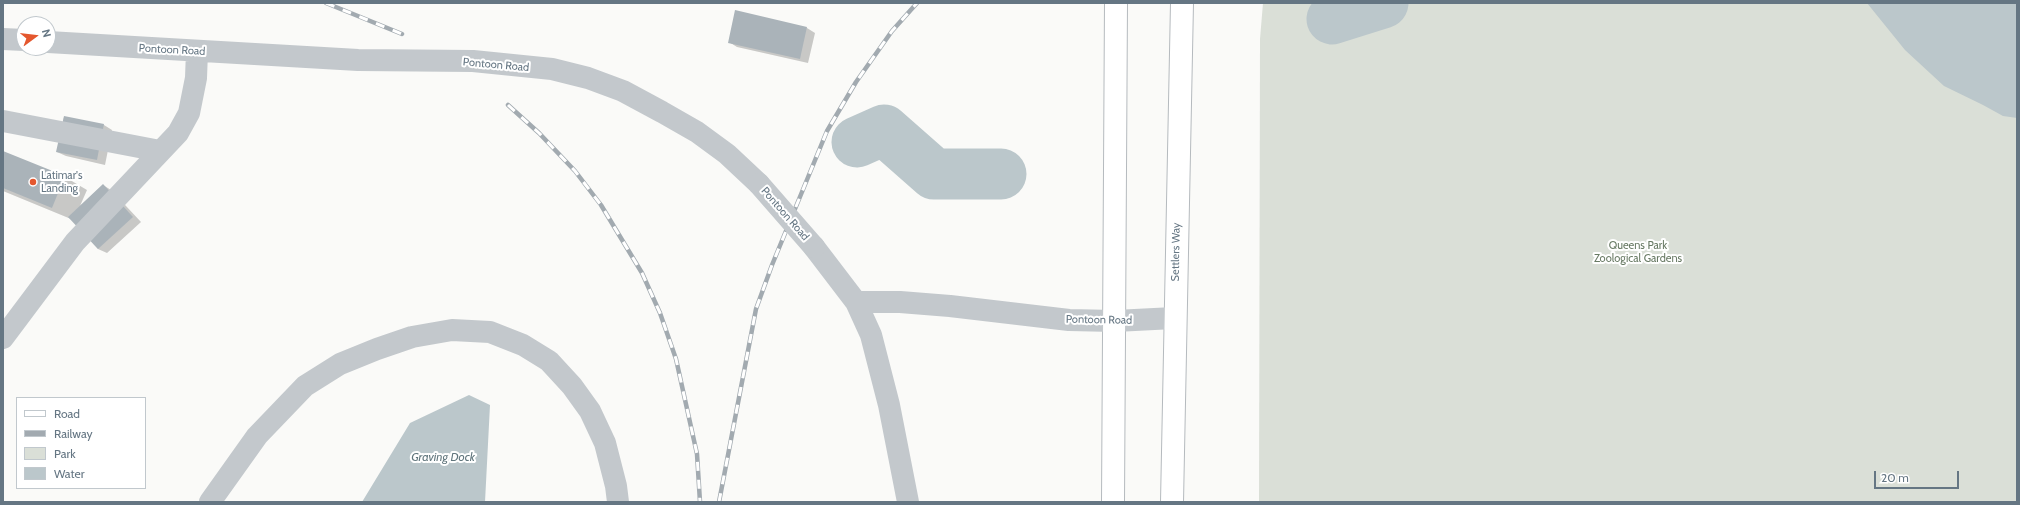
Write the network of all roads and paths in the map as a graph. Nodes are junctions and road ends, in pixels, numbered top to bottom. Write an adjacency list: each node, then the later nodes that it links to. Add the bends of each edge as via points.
1 (1116, 3): 11 (main road)
2 (1182, 13): 10 (main road, Settlers Way)
3 (3, 39): 4 (street)
4 (16, 40)
5 (56, 42): 6 (street, Pontoon Road)
6 (197, 51): 8 (street, via 196,78 190,113 178,132); 9 (street, Pontoon Road, bridge, via 358,60 473,61 559,71 623,91 697,132 727,154 759,184 814,247)
7 (3, 121): 8 (street)
8 (160, 151): 12 (street, via 75,242)
9 (856, 302): 11 (street, Pontoon Road, via 900,302 1069,320); 15 (street, Pontoon Road, via 871,335 889,404)
10 (1174, 318): 11 (street, Pontoon Road); 17 (main road, Settlers Way)
11 (1115, 321): 16 (main road)
12 (3, 338)
13 (210, 502): 14 (street, via 257,436 304,386 340,364 377,349 412,337 452,330 490,332 524,345 549,361 590,411 606,443)
14 (618, 502)
15 (908, 502)
16 (1113, 502)
17 (1172, 502)

